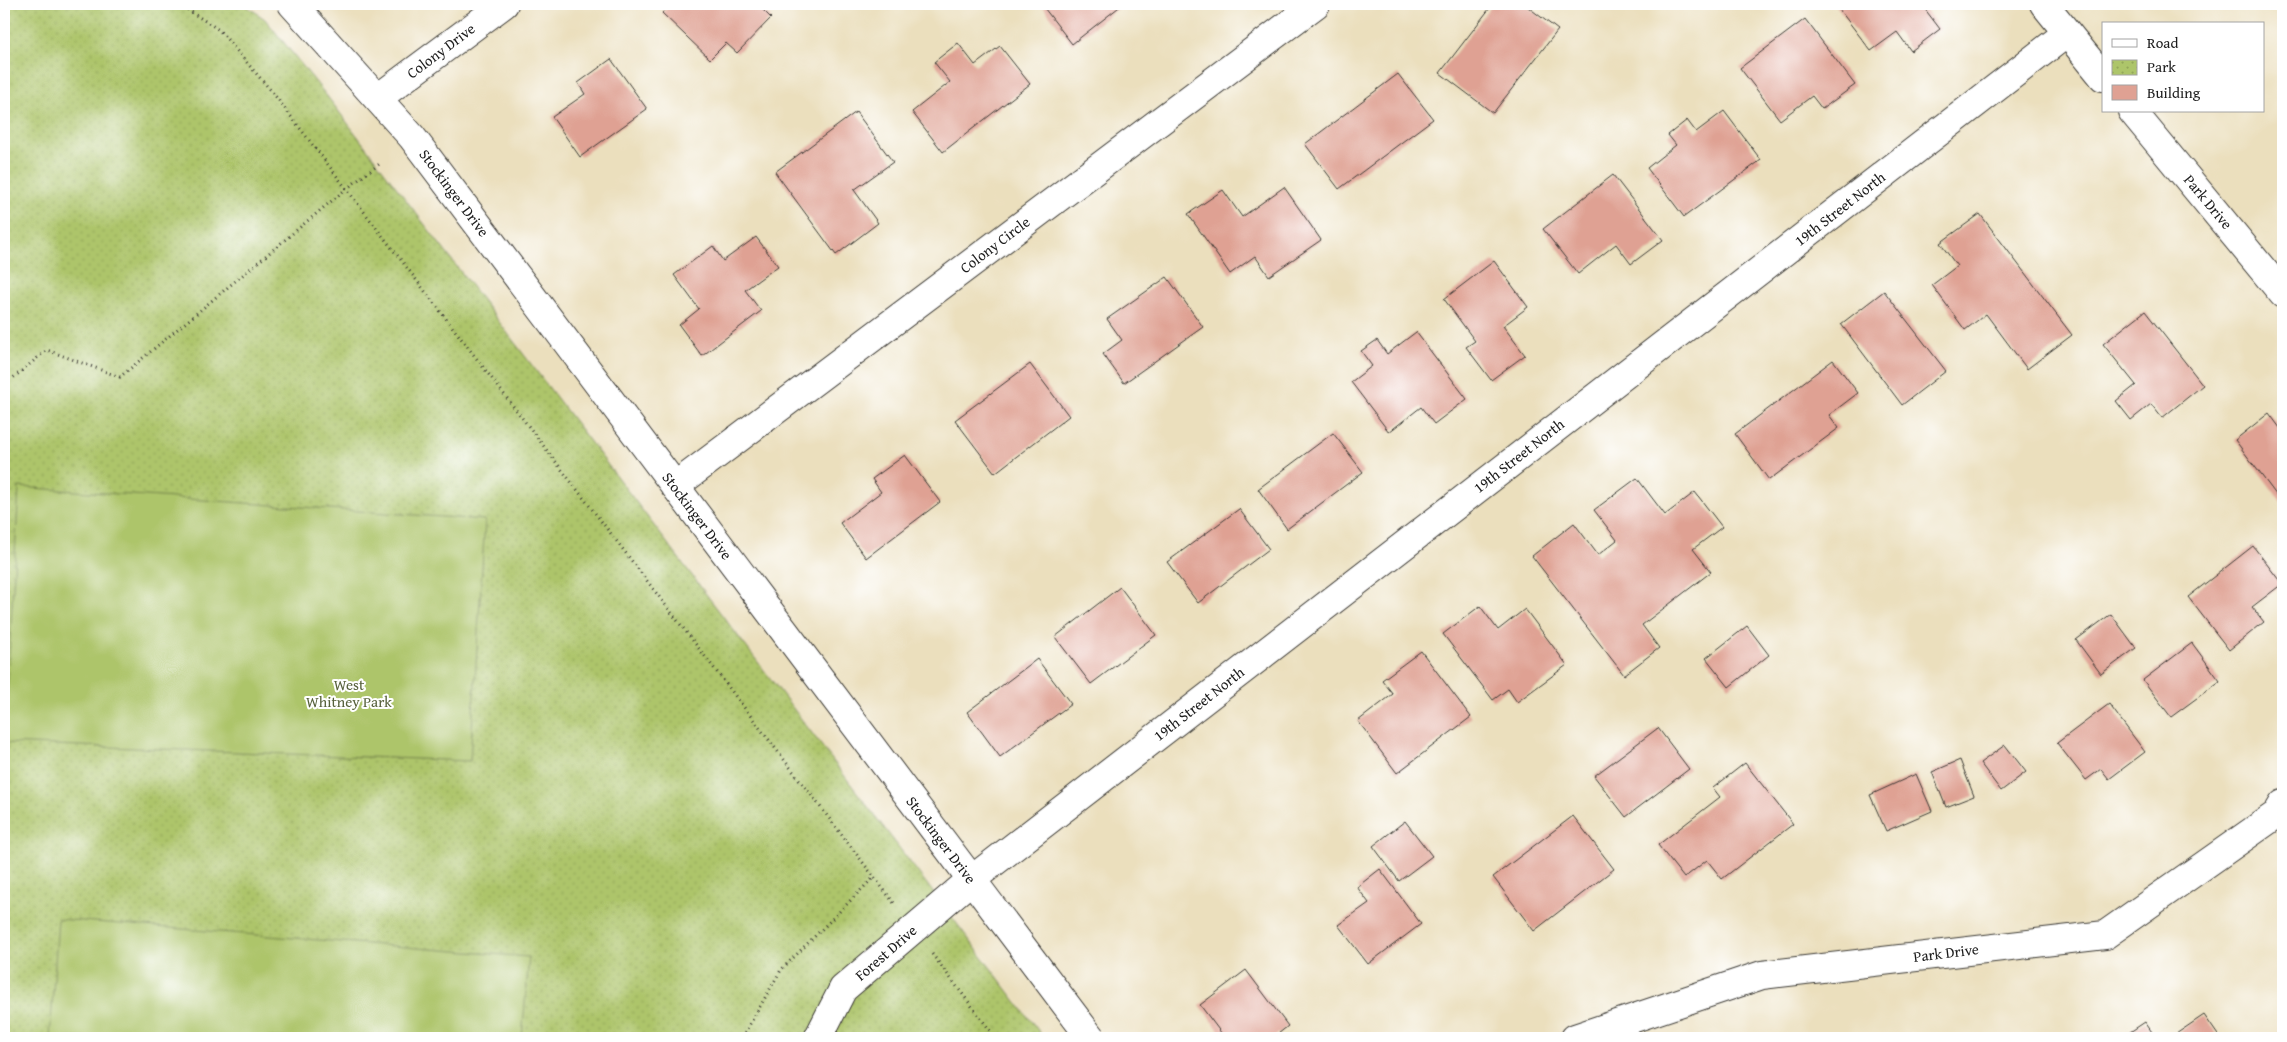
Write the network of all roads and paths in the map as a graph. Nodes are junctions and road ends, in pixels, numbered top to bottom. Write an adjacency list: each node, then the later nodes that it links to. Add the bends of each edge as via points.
1 (179, 4): 11 (path, via 219,30 274,93)
2 (292, 4): 8 (street, Stockinger Drive)
3 (504, 4): 8 (street, Colony Drive)
4 (1316, 4): 14 (street, Colony Circle)
5 (2044, 4): 6 (street)
6 (2067, 33): 7 (street); 17 (street, 19th Street North)
7 (2102, 76)
8 (378, 98): 14 (street, Stockinger Drive, via 412,137)
9 (2133, 112): 12 (street, Park Drive)
10 (382, 162): 11 (path)
11 (346, 189): 13 (path, via 120,377 47,350 13,378); 16 (path)
12 (2283, 294)
13 (4, 377)
14 (675, 486): 17 (street, Stockinger Drive)
15 (2283, 804): 23 (street, Park Drive, via 2277,814 2106,935 1762,975)
16 (874, 877): 18 (path); 19 (path, via 782,970)
17 (972, 880): 18 (street, Forest Drive); 22 (street, Stockinger Drive)
18 (914, 929): 20 (street, Forest Drive, via 843,989); 21 (path)
19 (744, 1038)
20 (818, 1038)
21 (996, 1038)
22 (1091, 1038)
23 (1576, 1038)

